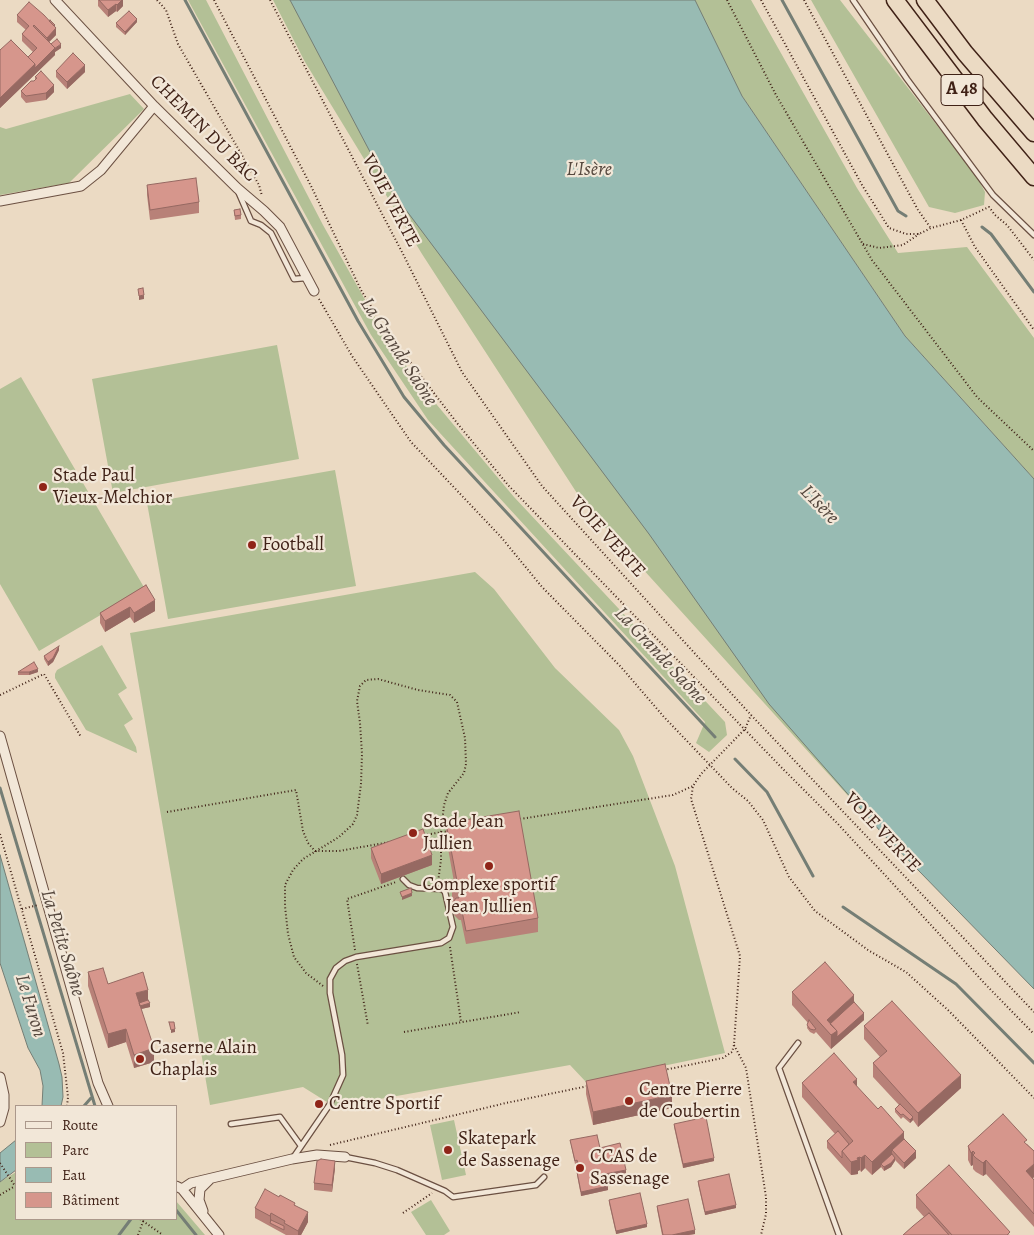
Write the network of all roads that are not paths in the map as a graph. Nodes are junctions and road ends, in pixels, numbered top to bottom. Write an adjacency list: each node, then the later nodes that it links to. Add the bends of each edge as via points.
1 (55, 0): 5 (street, CHEMIN DU BAC)
2 (853, 0): 10 (lane, via 993,195)
3 (894, 0): 7 (highway, A 48, via 984,119)
4 (926, 0): 6 (highway, A 48, via 965,53)
5 (154, 106): 8 (street, CHEMIN DU BAC); 9 (street, via 101,170 81,186)
6 (1034, 133)
7 (1034, 177)
8 (237, 188): 11 (street, CHEMIN DU BAC, via 280,227); 11 (lane, via 251,221 271,233 294,279)
9 (0, 201)
10 (1034, 235)
11 (306, 278): 12 (street, CHEMIN DU BAC)
12 (314, 291)
13 (0, 736): 17 (street, via 98,1083)
14 (403, 879): 20 (lane, via 417,888 438,888 445,892 453,927 449,938 441,943 356,957 336,968 330,979 330,993 343,1075 336,1093)
15 (798, 1043): 28 (lane, via 779,1068)
16 (0, 1077): 18 (street, via 4,1108)
17 (108, 1105)
18 (0, 1122)
19 (231, 1124): 20 (lane, via 280,1118)
20 (302, 1146): 22 (lane)
21 (345, 1157): 22 (street, via 317,1154); 23 (lane, via 398,1170 453,1197 536,1185)
22 (292, 1159): 24 (street)
23 (544, 1177)
24 (210, 1179): 25 (street); 26 (street, via 200,1189 198,1200)
25 (179, 1187): 26 (street)
26 (208, 1222): 27 (street)
27 (219, 1235)
28 (839, 1235)

